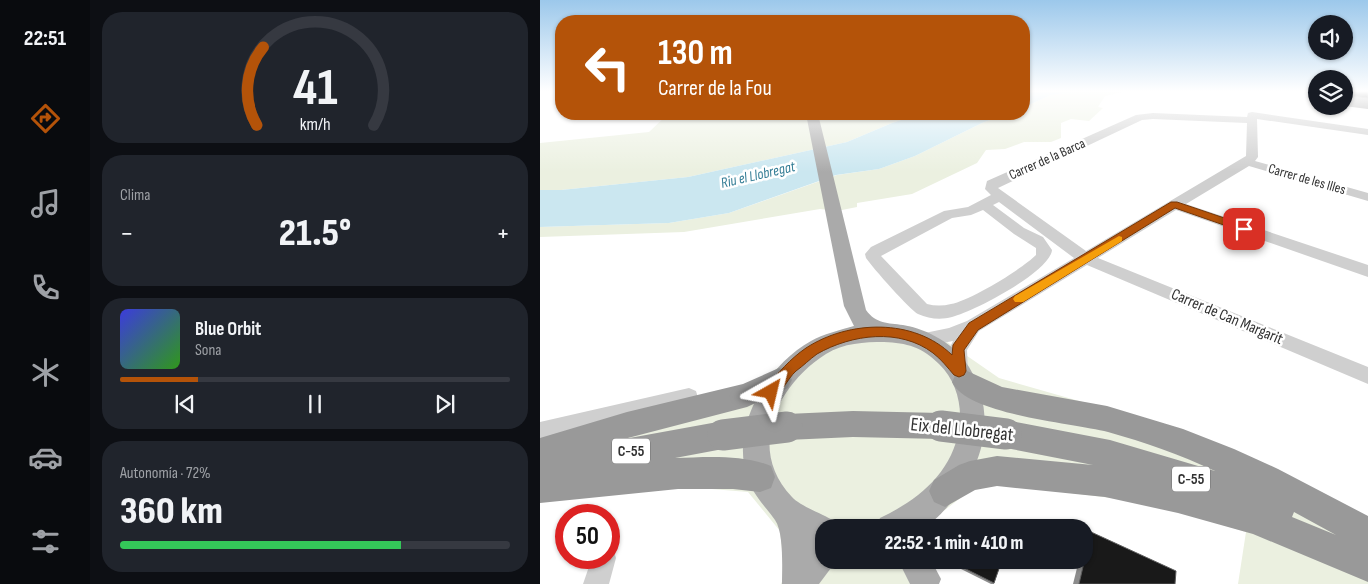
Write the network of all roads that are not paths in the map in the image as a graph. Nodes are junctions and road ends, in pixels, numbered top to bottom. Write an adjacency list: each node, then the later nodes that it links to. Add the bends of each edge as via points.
1 (1137, 118): 8 (street, Carrer de la Barca, via 992,184 991,189)
2 (1208, 118): 5 (street, Carrer de la Barca)
3 (1274, 118): 6 (street)
4 (813, 120): 14 (main road)
5 (1251, 120): 7 (street, via 1252,157)
6 (1368, 132)
7 (1247, 162): 9 (street, Carrer de les Illes); 11 (street)
8 (1000, 196): 10 (street); 12 (street, Carrer de la Barca)
9 (1368, 197)
10 (983, 204): 10 (street, via 971,211 949,214 876,251 874,258 922,309 939,312 964,308 1038,262 1045,252 1040,242 1020,232)
11 (1174, 204): 12 (street); 13 (street)
12 (1086, 259): 15 (street); 20 (street, Carrer de Can Margarit)
13 (1368, 271)
14 (854, 306): 16 (main road, via 860,319); 17 (main road, via 848,325)
15 (973, 326): 18 (street, via 950,335); 19 (street, via 958,349)
16 (881, 331): 17 (main road); 18 (main road)
17 (837, 339): 21 (main road, via 806,356)
18 (921, 340): 19 (main road, via 938,350)
19 (962, 376): 28 (main road, via 972,409 970,446 960,470); 32 (highway, via 990,395 1002,399 1107,419 1182,443 1267,480)
20 (1368, 376)
21 (779, 380): 22 (highway, via 747,396); 26 (main road, via 764,406 756,434)
22 (691, 408): 23 (street, via 690,397); 24 (highway)
23 (540, 432)
24 (540, 454)
25 (540, 470): 33 (highway, Eix del Llobregat / C-55, bridge, via 722,435 787,427 853,424 940,426 1077,447 1188,478 1273,508)
26 (760, 477): 27 (highway, via 694,472); 29 (main road, via 771,498)
27 (540, 487)
28 (931, 509): 30 (main road); 35 (highway, via 970,476 997,471 1105,482 1178,497 1254,518)
29 (788, 515): 31 (main road); 38 (main road, via 797,544)
30 (909, 519)
31 (815, 528)
32 (1368, 534)
33 (1368, 551)
34 (815, 564): 38 (main road)
35 (1368, 565)
36 (601, 569): 37 (street)
37 (596, 584)
38 (798, 584)

